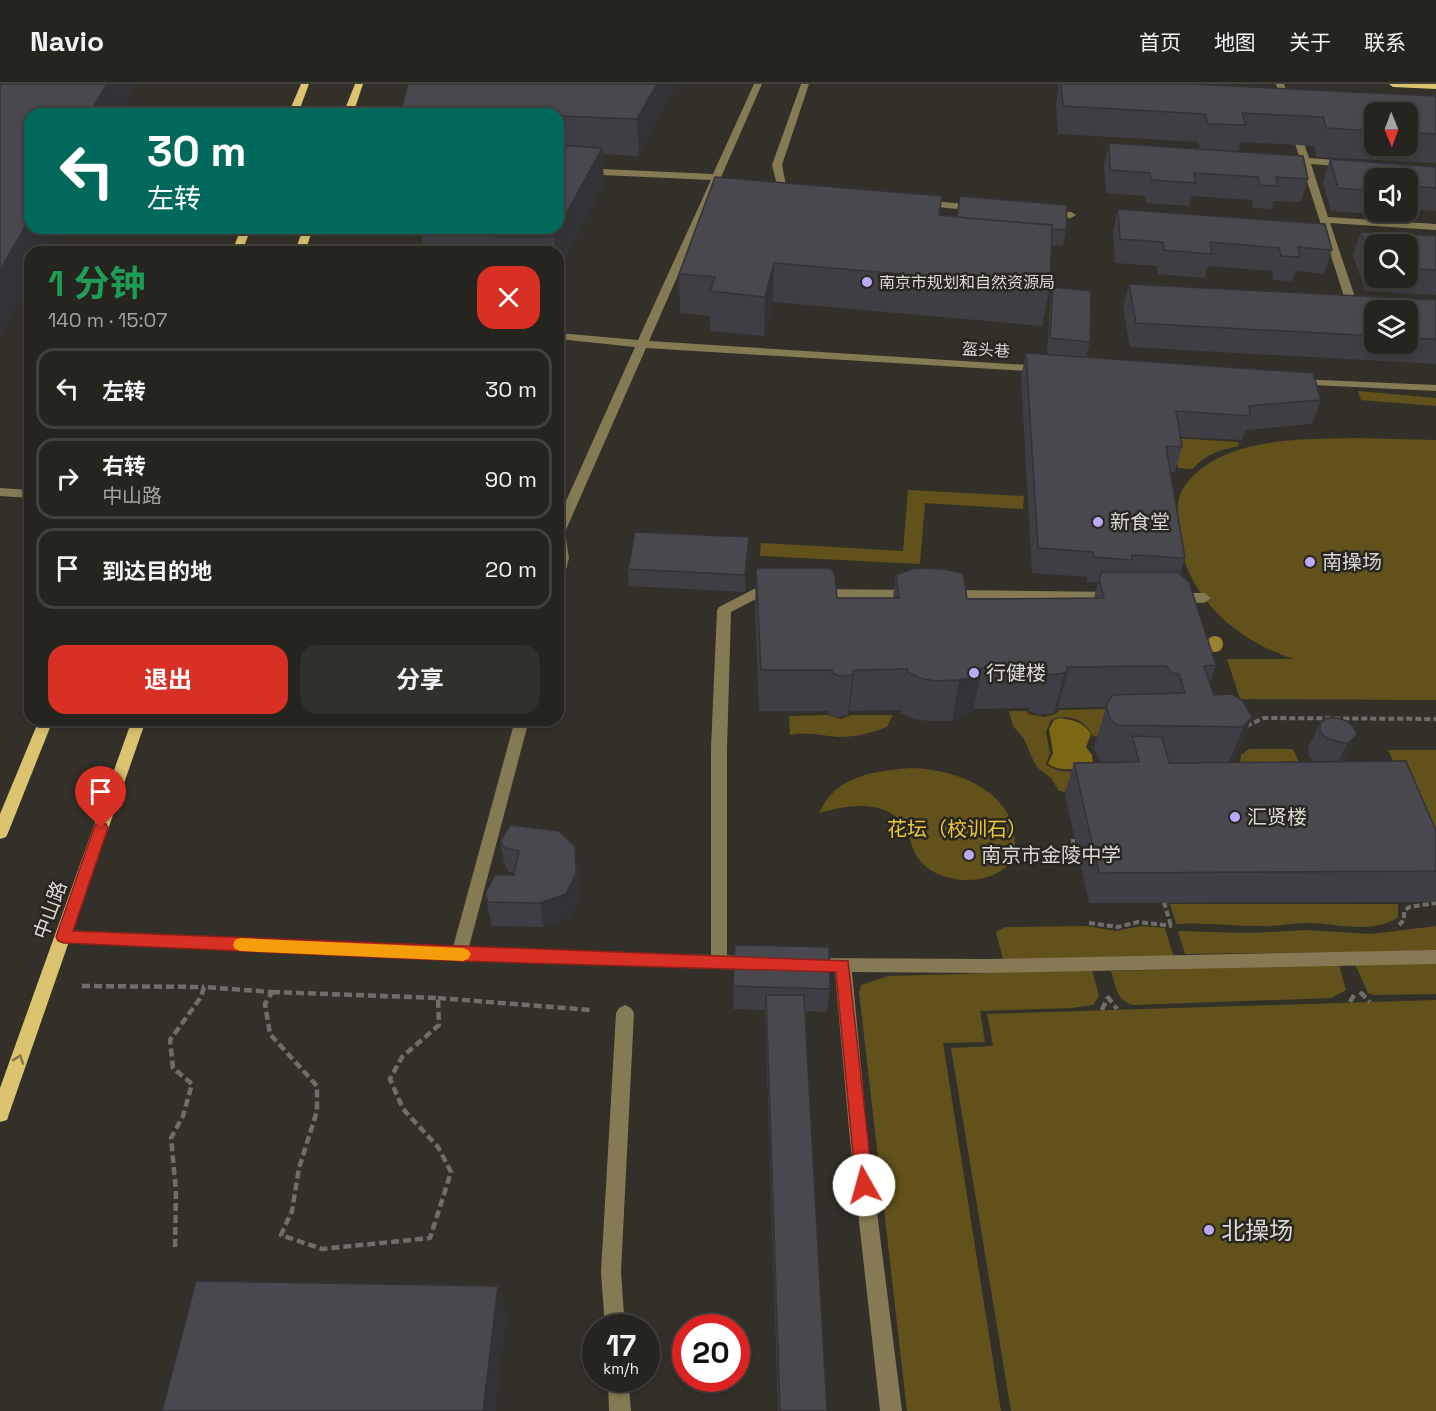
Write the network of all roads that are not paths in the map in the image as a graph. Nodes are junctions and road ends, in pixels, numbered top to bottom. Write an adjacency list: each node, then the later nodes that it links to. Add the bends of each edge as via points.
1 (306, 84): 8 (main road)
2 (359, 84): 9 (main road)
3 (759, 84): 13 (street)
4 (805, 84): 14 (street, via 777,165 781,187)
5 (1280, 84): 10 (street)
6 (1393, 84): 7 (main road)
7 (1436, 86)
8 (296, 108)
9 (350, 108)
10 (1305, 161): 11 (street); 19 (street)
11 (1364, 165)
12 (564, 170): 13 (street)
13 (717, 177): 23 (street)
14 (805, 194)
15 (909, 202): 16 (street)
16 (990, 209)
17 (1036, 212): 18 (street)
18 (1071, 215)
19 (1324, 220): 20 (street); 21 (street, via 1354,312)
20 (1436, 227)
21 (1364, 313)
22 (564, 337): 23 (street, 盔头巷)
23 (643, 344): 24 (street, 盔头巷); 29 (street)
24 (1055, 370)
25 (1281, 381): 26 (street)
26 (1436, 388)
27 (0, 492): 28 (street)
28 (24, 494)
29 (564, 520)
30 (1133, 597): 40 (street, via 754,594 724,610 719,748)
31 (1157, 598): 32 (street)
32 (1204, 598)
33 (44, 726): 36 (main road)
34 (137, 726): 37 (main road, 中山路)
35 (520, 726): 38 (street)
36 (0, 833)
37 (64, 937): 38 (street); 45 (main road, 中山路, one-way to 37)
38 (459, 954): 40 (street)
39 (1436, 957): 43 (street)
40 (719, 962): 41 (street)
41 (775, 964)
42 (798, 964): 43 (street)
43 (843, 966): 49 (street)
44 (625, 1012): 46 (street, via 611,1272)
45 (0, 1114)
46 (614, 1314)
47 (619, 1392): 48 (street)
48 (620, 1411)
49 (891, 1411)

